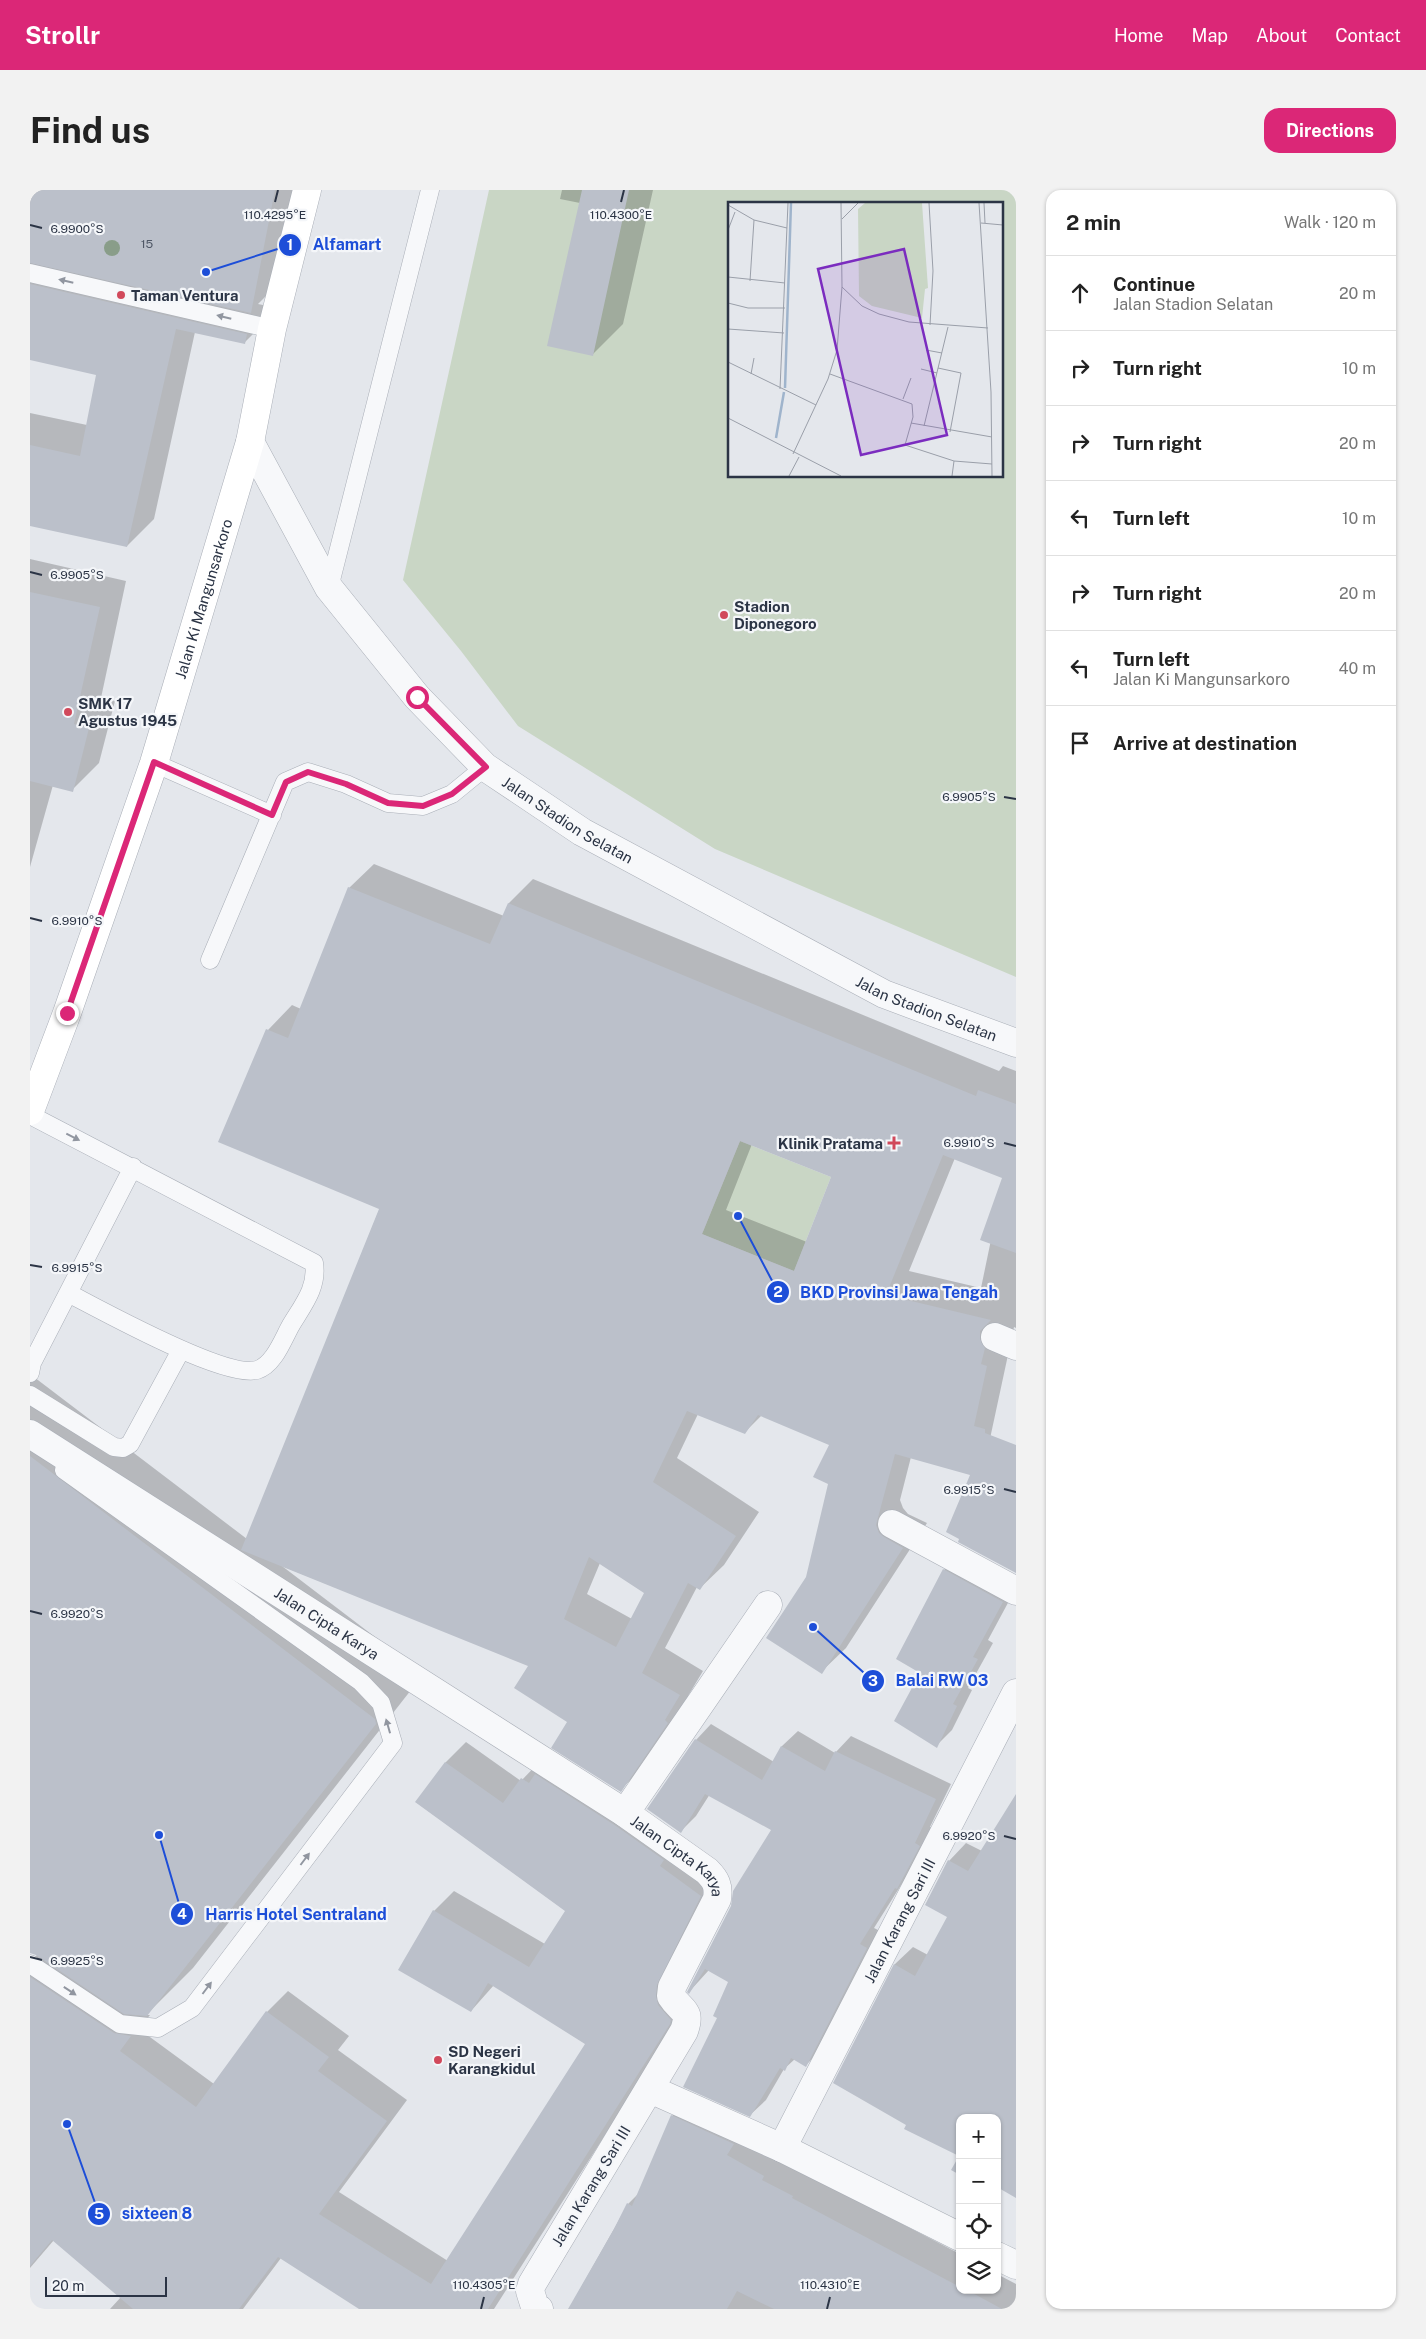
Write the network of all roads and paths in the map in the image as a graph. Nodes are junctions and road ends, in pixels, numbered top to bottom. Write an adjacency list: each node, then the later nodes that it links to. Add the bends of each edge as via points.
1 (307, 190): 4 (main road, Jalan Ki Mangunsarkoro)
2 (430, 190): 6 (lane)
3 (30, 273): 4 (lane, one-way to 3)
4 (272, 329): 5 (main road, Jalan Ki Mangunsarkoro)
5 (250, 442): 6 (street, Jalan Stadion Selatan); 7 (main road, Jalan Ki Mangunsarkoro)
6 (330, 588): 8 (street, Jalan Stadion Selatan, via 417,697)
7 (154, 762): 9 (lane); 12 (main road, Jalan Ki Mangunsarkoro)
8 (486, 767): 9 (lane, via 452,794 423,806 388,803 346,784 308,772 286,782); 11 (street, Jalan Stadion Selatan, via 582,832 884,994)
9 (272, 815): 10 (lane)
10 (210, 960)
11 (1016, 1043)
12 (30, 1111)
13 (30, 1115): 14 (lane, one-way to 14)
14 (133, 1167): 15 (lane); 16 (lane, via 314,1263 316,1276 312,1289 271,1360 257,1370 236,1369)
15 (68, 1293): 16 (lane); 17 (lane)
16 (181, 1350): 18 (lane, via 130,1444 123,1448 114,1447)
17 (31, 1366)
18 (30, 1396)
19 (30, 1434): 25 (street, Jalan Cipta Karya)
20 (30, 1446): 26 (lane, one-way to 20, via 120,2024 158,2028 192,2008 393,1743 382,1703 361,1682)
21 (892, 1524): 22 (street)
22 (1016, 1591)
23 (768, 1605): 25 (street, Jalan Cipta Karya)
24 (1016, 1693): 28 (street, Jalan Karang Sari III)
25 (625, 1813): 27 (street, Jalan Cipta Karya, via 707,1870 719,1888 717,1899 672,1987 671,1996 687,2013 688,2020)
26 (30, 1964)
27 (650, 2089): 28 (street); 32 (street, Jalan Karang Sari III, via 532,2284 530,2290)
28 (782, 2148): 29 (street)
29 (956, 2235)
30 (1001, 2258): 31 (street)
31 (1016, 2265)
32 (537, 2308)

